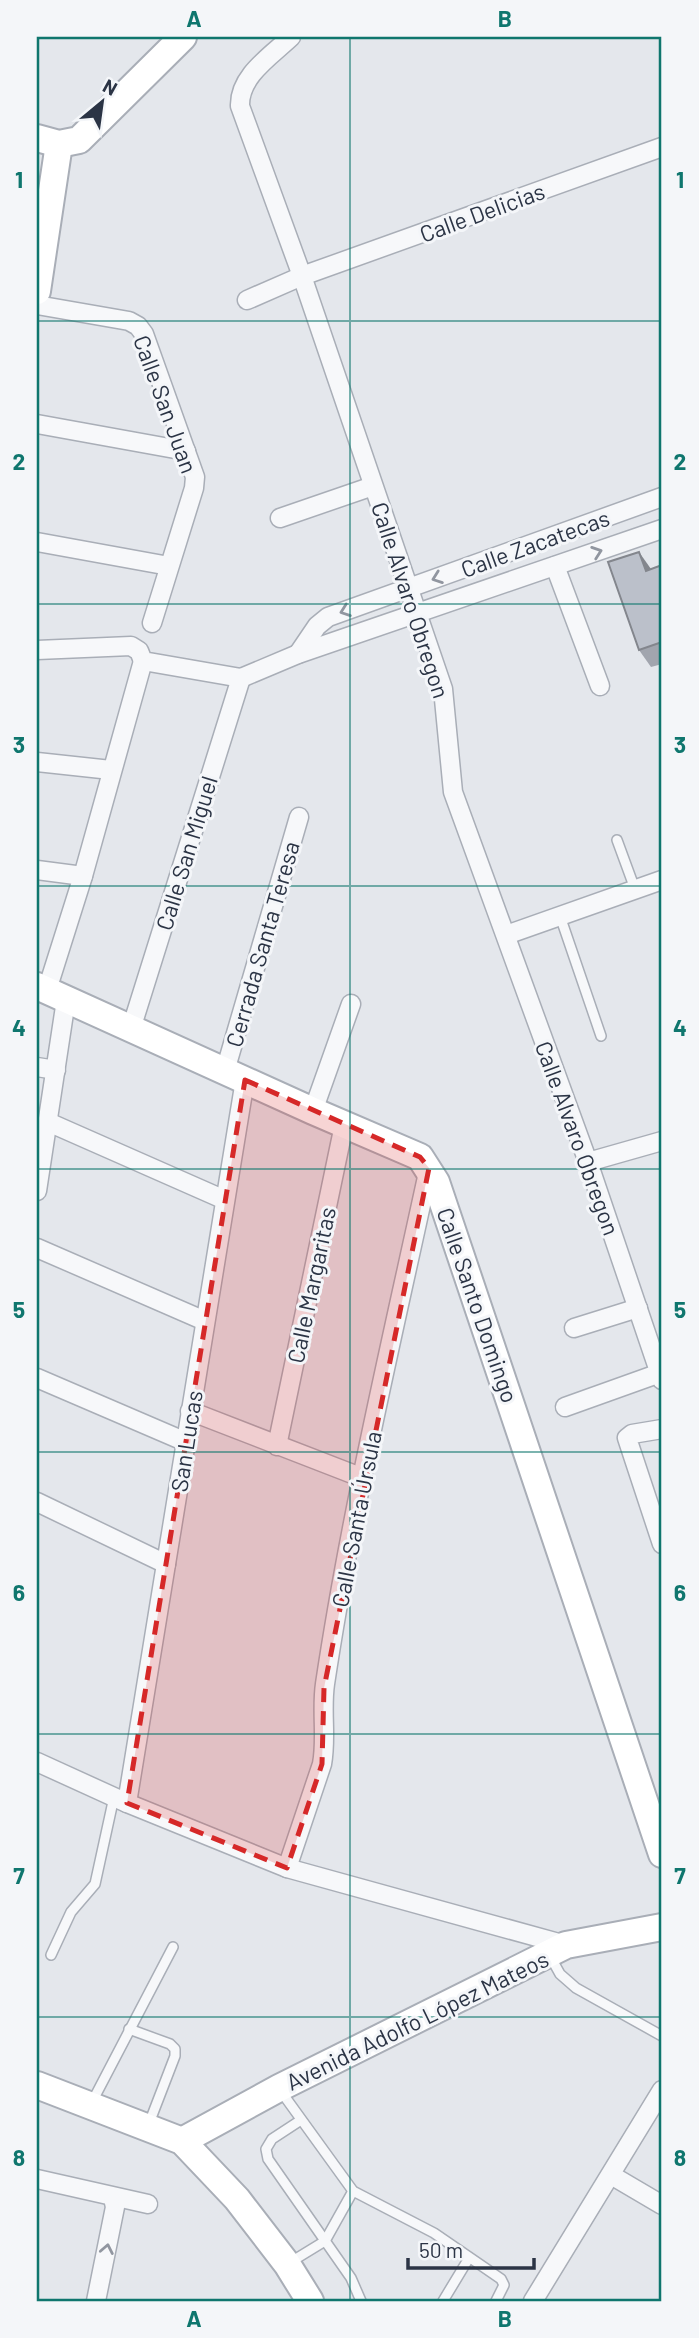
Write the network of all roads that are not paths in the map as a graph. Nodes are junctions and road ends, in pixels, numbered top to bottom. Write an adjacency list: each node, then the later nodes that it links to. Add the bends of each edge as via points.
1 (183, 37): 3 (main road)
2 (291, 37): 5 (street, Calle Alvaro Obregon, via 246,80 239,93)
3 (59, 141): 6 (main road)
4 (662, 147): 5 (street, Calle Delicias)
5 (302, 276): 7 (street, Calle Delicias); 11 (street, Calle Alvaro Obregon)
6 (37, 291)
7 (247, 300)
8 (37, 305): 10 (street, Calle San Juan, via 138,326)
9 (37, 424): 10 (street)
10 (186, 451): 17 (street, Calle San Juan, via 194,488)
11 (373, 486): 13 (street); 20 (street, Calle Alvaro Obregon)
12 (662, 497): 16 (street, Calle Zacatecas)
13 (280, 518)
14 (662, 529): 18 (street, Calle Zacatecas, one-way to 14)
15 (37, 542): 17 (street)
16 (520, 548): 19 (street); 20 (street, Calle Zacatecas, one-way to 20)
17 (169, 566): 22 (street, Calle San Juan)
18 (555, 566): 19 (street, Calle Zacatecas); 27 (street)
19 (530, 575): 21 (street, Calle Zacatecas)
20 (408, 588): 21 (street, Calle Alvaro Obregon); 25 (street, Calle Zacatecas, one-way to 25, via 328,617)
21 (417, 614): 25 (street, Calle Zacatecas); 37 (street, Calle Alvaro Obregon, via 443,690 453,792)
22 (152, 622)
23 (37, 650): 24 (street)
24 (140, 654): 26 (street); 29 (street)
25 (298, 654): 26 (street, Calle Zacatecas)
26 (241, 678): 40 (street, Calle San Miguel)
27 (600, 686)
28 (37, 762): 29 (street)
29 (111, 770): 33 (street)
30 (299, 817): 44 (street, Cerrada Santa Teresa)
31 (617, 840): 35 (lane)
32 (37, 870): 33 (street)
33 (83, 876): 38 (street)
34 (662, 880): 35 (street)
35 (635, 889): 36 (street)
36 (560, 916): 37 (street); 41 (lane)
37 (506, 935): 49 (street, Calle Alvaro Obregon)
38 (50, 992): 40 (main road); 43 (street)
39 (351, 1003): 45 (street)
40 (131, 1028): 44 (main road)
41 (601, 1036)
42 (37, 1067): 43 (street)
43 (56, 1070): 46 (street)
44 (235, 1076): 45 (main road); 52 (street, San Lucas)
45 (313, 1111): 47 (main road)
46 (48, 1122): 51 (street); 52 (street)
47 (344, 1125): 50 (main road, via 420,1157); 63 (street, Calle Margaritas)
48 (662, 1141): 49 (street)
49 (588, 1162): 54 (street, Calle Alvaro Obregon)
50 (429, 1168): 64 (street, Calle Santa Úrsula); 70 (main road, Calle Santo Domingo)
51 (37, 1191)
52 (225, 1200): 55 (street, San Lucas)
53 (37, 1248): 55 (street)
54 (638, 1308): 56 (street); 57 (street, Calle Alvaro Obregon)
55 (205, 1321): 60 (street, San Lucas)
56 (574, 1328)
57 (661, 1377): 59 (street)
58 (37, 1378): 62 (street)
59 (565, 1407)
60 (190, 1411): 62 (street, San Lucas); 63 (street)
61 (662, 1429): 66 (street, via 627,1438)
62 (186, 1441): 67 (street, San Lucas)
63 (276, 1446): 64 (street)
64 (363, 1478): 71 (street, Calle Santa Úrsula, via 324,1688 325,1749)
65 (37, 1502): 67 (street)
66 (662, 1544)
67 (166, 1564): 69 (street, San Lucas)
68 (37, 1762): 69 (street)
69 (121, 1800): 71 (street); 75 (lane, via 96,1884 71,1912)
70 (662, 1854)
71 (287, 1868): 74 (street)
72 (662, 1927): 74 (main road, Avenida Adolfo López Mateos)
73 (173, 1947): 76 (lane)
74 (557, 1950): 77 (lane, via 560,1973 576,1988); 79 (main road, Avenida Adolfo López Mateos)
75 (51, 1955)
76 (129, 2029): 81 (lane); 83 (lane, via 175,2049)
77 (662, 2036)
78 (37, 2085): 81 (main road)
79 (279, 2088): 82 (lane); 84 (main road, Avenida Adolfo López Mateos)
80 (662, 2090): 85 (street)
81 (90, 2106): 83 (main road)
82 (301, 2120): 87 (lane); 91 (lane, via 272,2139 266,2149 268,2159)
83 (148, 2128): 84 (main road)
84 (182, 2141): 93 (main road, via 237,2199)
85 (611, 2175): 90 (street); 99 (street)
86 (37, 2179): 88 (street)
87 (354, 2191): 91 (lane); 92 (lane, via 434,2233)
88 (113, 2198): 89 (street); 94 (street, one-way to 88)
89 (148, 2204)
90 (662, 2205)
91 (325, 2241): 93 (lane); 96 (lane)
92 (469, 2258): 97 (lane); 98 (lane, via 501,2279 504,2285)
93 (287, 2264): 95 (main road)
94 (96, 2301)
95 (310, 2301)
96 (361, 2301)
97 (443, 2301)
98 (496, 2301)
99 (533, 2301)

